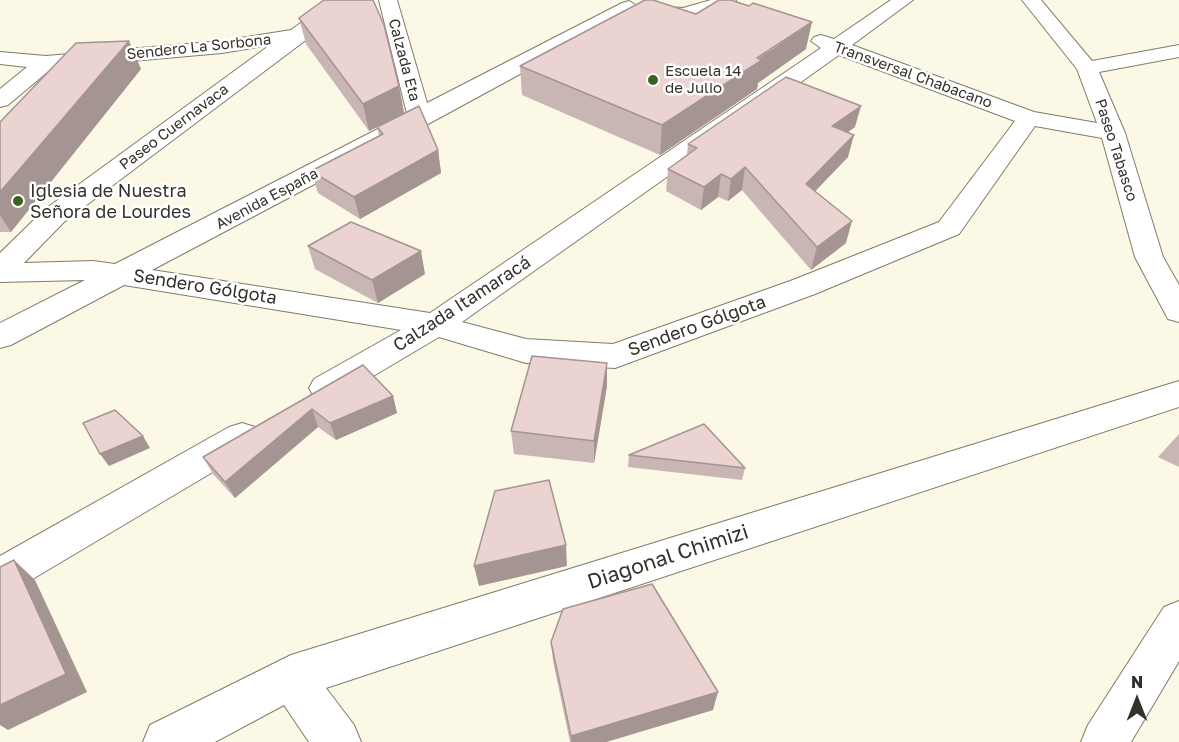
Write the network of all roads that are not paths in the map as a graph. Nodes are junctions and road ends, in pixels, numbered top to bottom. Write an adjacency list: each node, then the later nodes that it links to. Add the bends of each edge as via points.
1 (351, 0): 7 (street, Sendero La Sorbona, via 343,1)
2 (388, 0): 16 (street, Calzada Eta)
3 (903, 0): 9 (street, Calzada Itamaracá)
4 (1031, 0): 13 (street, Paseo Tabasco)
5 (621, 4): 6 (street, via 645,12 683,14); 16 (street, Avenida España)
6 (726, 7)
7 (297, 35): 12 (street, Sendero La Sorbona, via 222,47); 18 (street, Paseo Cuernavaca, via 54,216)
8 (804, 35): 9 (street, Transversal Chabacano)
9 (837, 46): 15 (street, Transversal Chabacano); 21 (street, Calzada Itamaracá)
10 (1179, 51): 13 (street)
11 (0, 58): 12 (street, Sendero La Sorbona)
12 (46, 62): 14 (street)
13 (1087, 68): 17 (street, Paseo Tabasco)
14 (0, 100)
15 (1029, 118): 17 (street, Transversal Chabacano); 21 (street, Sendero Gólgota, via 949,228 804,287 615,356 526,351)
16 (420, 119): 19 (street, Avenida España)
17 (1113, 133): 20 (street, Paseo Tabasco, via 1149,257)
18 (0, 271): 19 (street, Sendero Gólgota, via 93,270)
19 (123, 274): 21 (street, Sendero Gólgota); 22 (street, Avenida España)
20 (1179, 312)
21 (435, 325): 24 (street, Calzada Itamaracá)
22 (0, 337)
23 (1179, 394): 28 (street, Diagonal Chimizi)
24 (300, 403)
25 (269, 421): 26 (street)
26 (0, 577)
27 (1179, 621): 31 (street)
28 (291, 677): 29 (street, Diagonal Chimizi); 30 (street)
29 (167, 742)
30 (337, 742)
31 (1105, 742)

